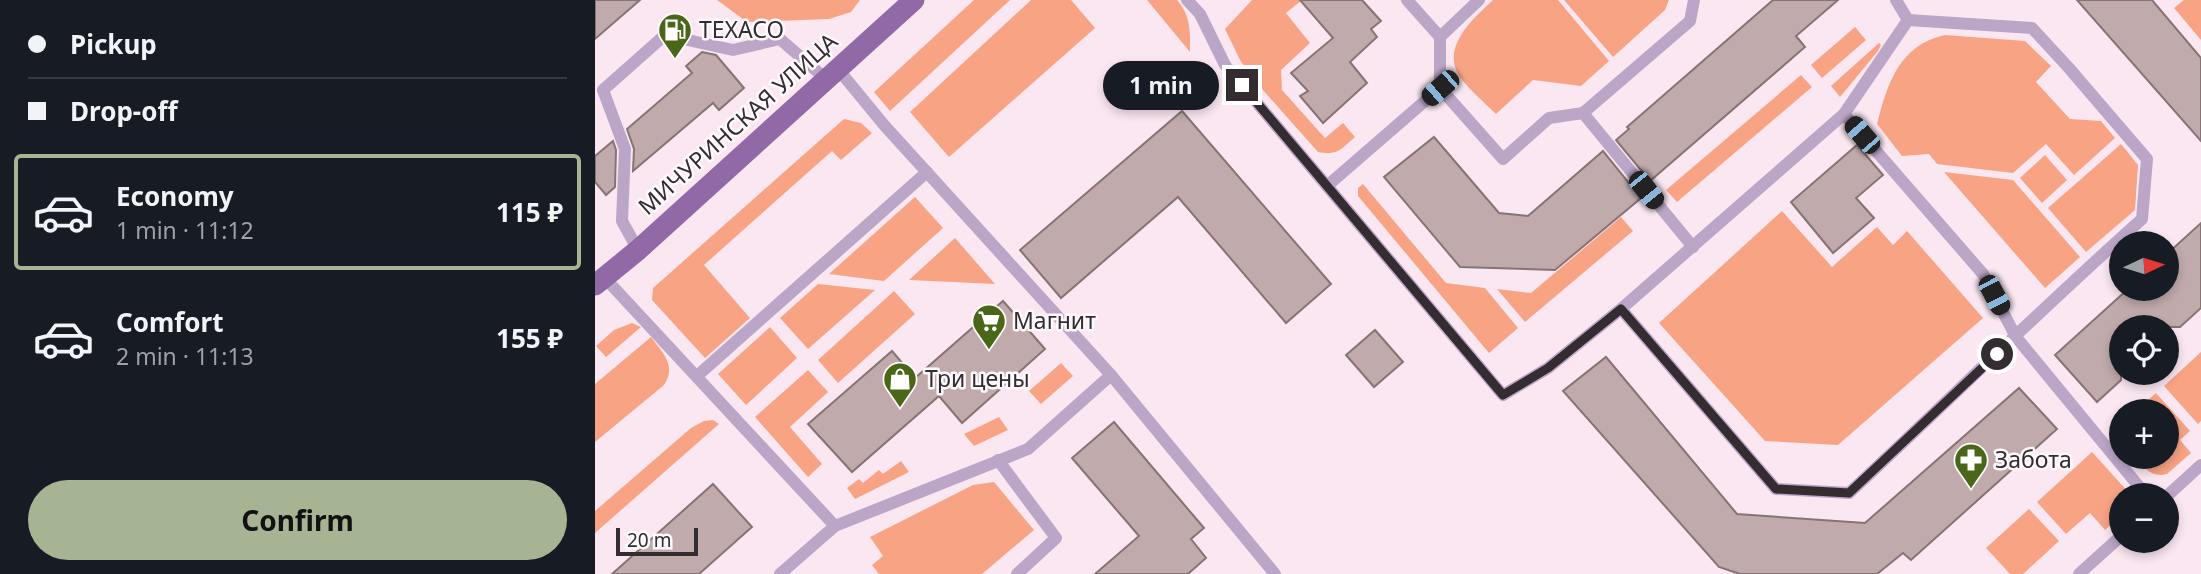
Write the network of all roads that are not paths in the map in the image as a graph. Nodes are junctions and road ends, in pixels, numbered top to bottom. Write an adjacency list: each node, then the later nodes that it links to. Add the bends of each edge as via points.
1 (1187, 0): 14 (lane, via 1200,14 1225,65)
2 (1407, 0): 8 (lane)
3 (1479, 0): 8 (lane)
4 (1694, 0): 11 (lane, via 1690,21)
5 (1896, 0): 7 (lane)
6 (910, 1): 9 (main road, МИЧУРИНСКАЯ УЛИЦА)
7 (1908, 20): 12 (lane); 19 (lane, via 2032,28 2147,159 2142,219 2047,303)
8 (1440, 37): 10 (lane)
9 (833, 74): 13 (lane); 16 (main road, МИЧУРИНСКАЯ УЛИЦА); 16 (lane, via 780,39 733,50 665,35 603,90 625,149 622,221)
10 (1440, 88): 11 (lane, via 1503,159 1549,118); 14 (lane)
11 (1583, 113): 15 (lane)
12 (1844, 114): 15 (lane); 19 (lane, via 1983,274)
13 (927, 172): 20 (lane); 21 (lane)
14 (1327, 186): 18 (lane, via 1503,395 1548,368)
15 (1693, 247): 18 (lane)
16 (638, 250): 17 (main road, МИЧУРИНСКАЯ УЛИЦА)
17 (600, 281): 21 (lane)
18 (1621, 309): 19 (lane, via 1776,489 1849,493)
19 (2016, 337): 24 (lane)
20 (1111, 375): 22 (lane, via 1028,449); 30 (lane)
21 (697, 376): 26 (lane)
22 (997, 460): 26 (lane); 29 (lane, via 1056,538)
23 (2201, 465): 25 (lane)
24 (2136, 483)
25 (2179, 485)
26 (835, 526): 28 (lane)
27 (2109, 547): 31 (lane)
28 (780, 574)
29 (1017, 574)
30 (1275, 574)
31 (2079, 574)

